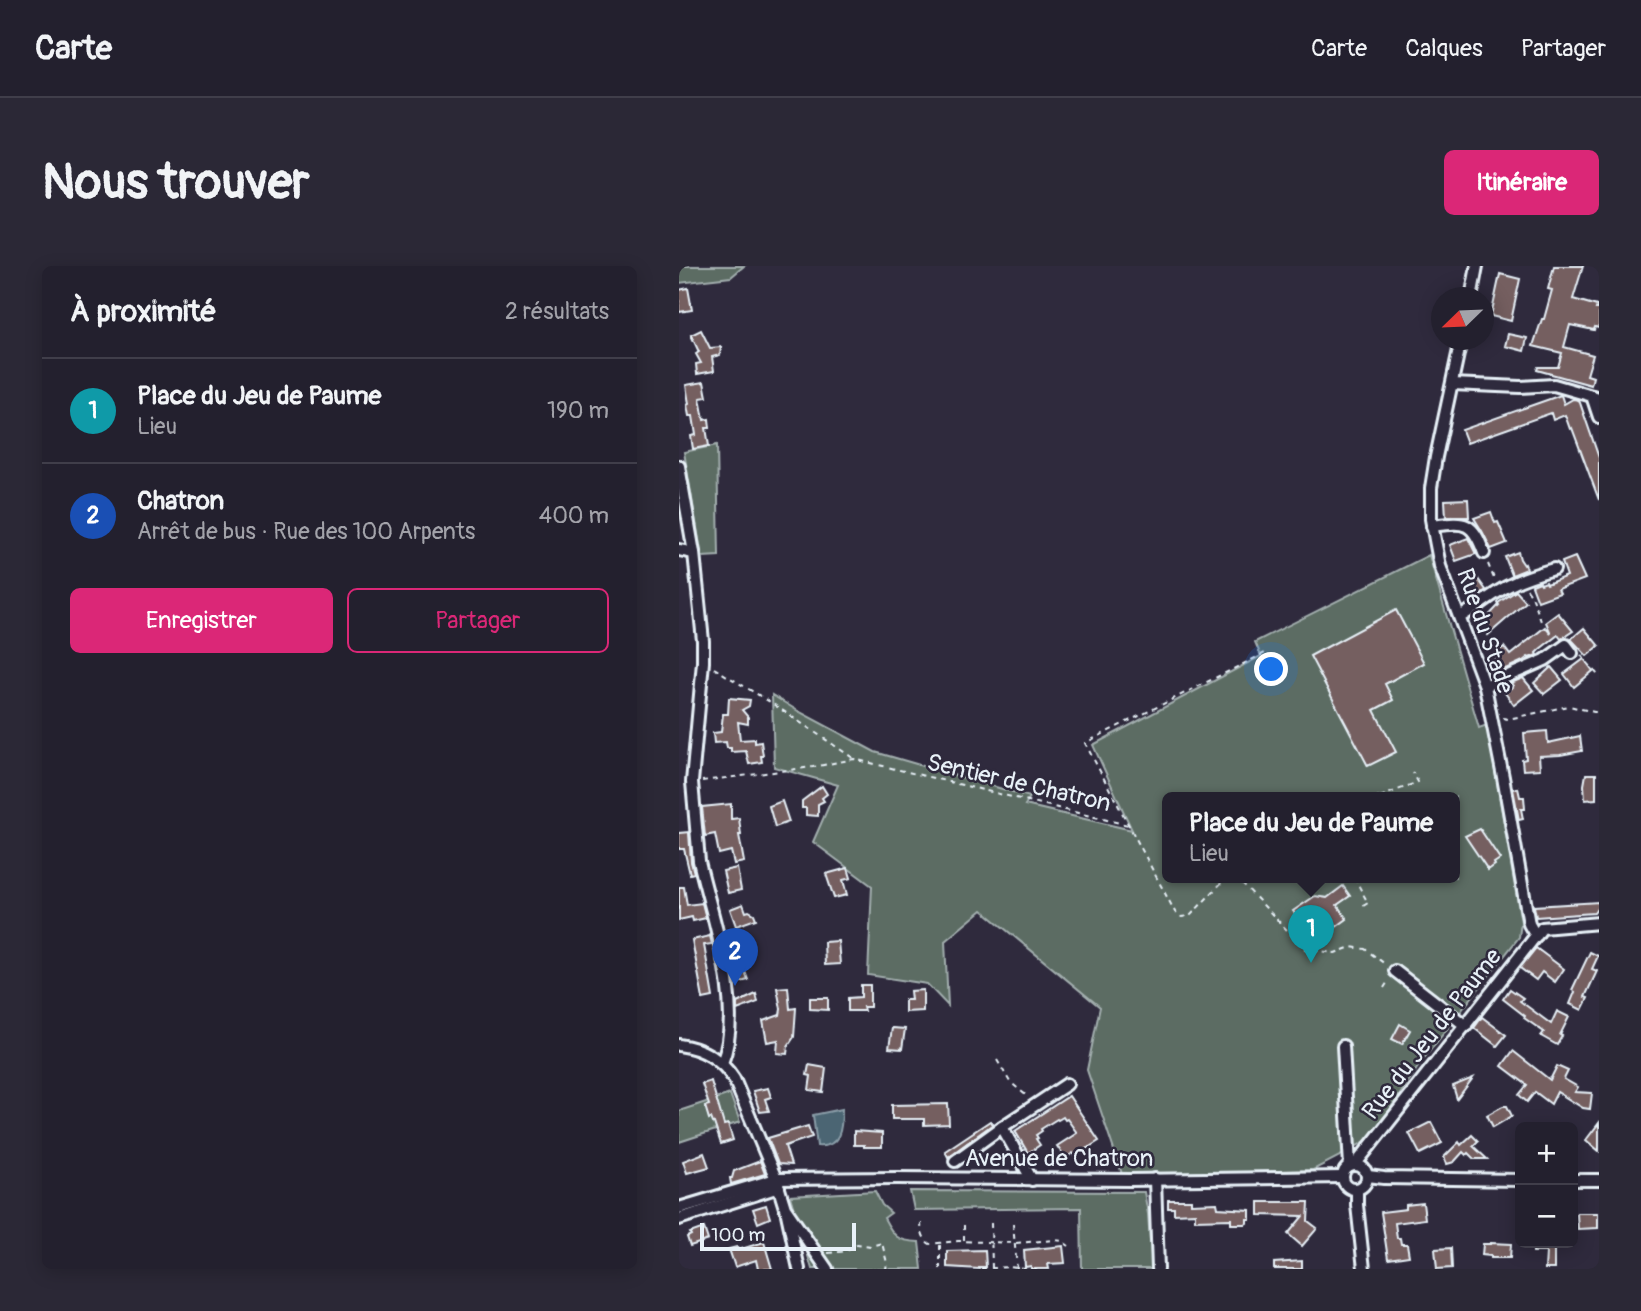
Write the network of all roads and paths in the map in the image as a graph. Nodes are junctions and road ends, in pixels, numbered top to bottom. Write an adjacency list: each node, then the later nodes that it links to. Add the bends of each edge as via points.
1 (1478, 266): 2 (street)
2 (1473, 287)
3 (1459, 350): 4 (street, Rue du Stade)
4 (1452, 384): 5 (street, via 1555,385); 8 (street, Rue du Stade, via 1431,488)
5 (1596, 397): 6 (street)
6 (1599, 417)
7 (679, 466): 10 (street)
8 (1432, 526): 11 (street, via 1461,524 1472,529); 15 (street, Rue du Stade, via 1440,566)
9 (679, 550): 10 (street)
10 (694, 553): 19 (street)
11 (1483, 553): 14 (path)
12 (1554, 569): 13 (street)
13 (1521, 579): 14 (street); 16 (path)
14 (1500, 591): 15 (street)
15 (1459, 617): 21 (street, Rue du Stade)
16 (1542, 624)
17 (1267, 652): 29 (path, Sentier de Chatron, via 1085,743)
18 (1572, 653): 20 (path, via 1577,649); 21 (street, via 1566,645 1545,660)
19 (703, 662): 24 (path); 27 (street)
20 (1599, 674)
21 (1485, 686): 23 (street, Rue du Stade)
22 (1599, 712): 23 (path, via 1569,706 1508,719)
23 (1492, 716): 35 (street, Rue du Stade, via 1529,924)
24 (854, 759): 27 (path, Sentier de Chatron); 29 (path, Sentier de Chatron)
25 (1413, 773): 28 (path, via 1418,782)
26 (680, 780): 27 (street)
27 (692, 782): 41 (street, via 699,861 729,986 729,1030)
28 (1393, 792)
29 (1129, 825): 30 (path, via 1180,917 1190,916)
30 (1221, 883)
31 (1242, 883): 36 (path, via 1305,949 1335,953 1351,947 1364,949)
32 (1357, 883): 33 (path, via 1368,903)
33 (1363, 906)
34 (1599, 923): 35 (street)
35 (1539, 932): 37 (street, Rue du Jeu de Paume)
36 (1395, 971): 37 (street)
37 (1466, 1026): 46 (street, Rue du Jeu de Paume)
38 (679, 1045): 41 (street)
39 (1343, 1046): 46 (street)
40 (997, 1060): 43 (path, via 1010,1082)
41 (722, 1063): 54 (street, via 734,1079)
42 (1067, 1084): 43 (street)
43 (1037, 1104): 44 (street)
44 (1002, 1127): 45 (street); 49 (street)
45 (954, 1161)
46 (1353, 1165): 47 (street, via 1362,1167); 48 (street)
47 (1367, 1176): 51 (street); 55 (street)
48 (1343, 1177): 50 (street, Avenue de Chatron); 55 (street, via 1347,1187)
49 (1032, 1180): 50 (street, Avenue de Chatron); 54 (street, Avenue de Chatron, via 897,1178)
50 (1155, 1180): 78 (street)
51 (1515, 1180)
52 (1578, 1180): 53 (street)
53 (1599, 1180)
54 (777, 1183): 56 (street); 57 (street); 58 (street)
55 (1357, 1190): 79 (street)
56 (679, 1208)
57 (785, 1208): 68 (street); 69 (street)
58 (679, 1219)
59 (921, 1223): 66 (path, via 927,1242)
60 (964, 1223): 63 (path)
61 (991, 1223): 64 (path)
62 (1013, 1224): 65 (path)
63 (964, 1241): 64 (path); 66 (path)
64 (991, 1243): 65 (path); 70 (path)
65 (1015, 1243): 67 (path, via 1055,1240); 71 (path)
66 (940, 1244): 75 (path)
67 (1069, 1247)
68 (816, 1253): 69 (street); 73 (street); 74 (path, via 882,1243)
69 (796, 1257): 72 (street)
70 (992, 1268): 71 (path); 76 (path)
71 (1017, 1268): 77 (path)
72 (799, 1269)
73 (827, 1269)
74 (886, 1269)
75 (940, 1269)
76 (981, 1269)
77 (1026, 1269)
78 (1158, 1269)
79 (1364, 1269)

